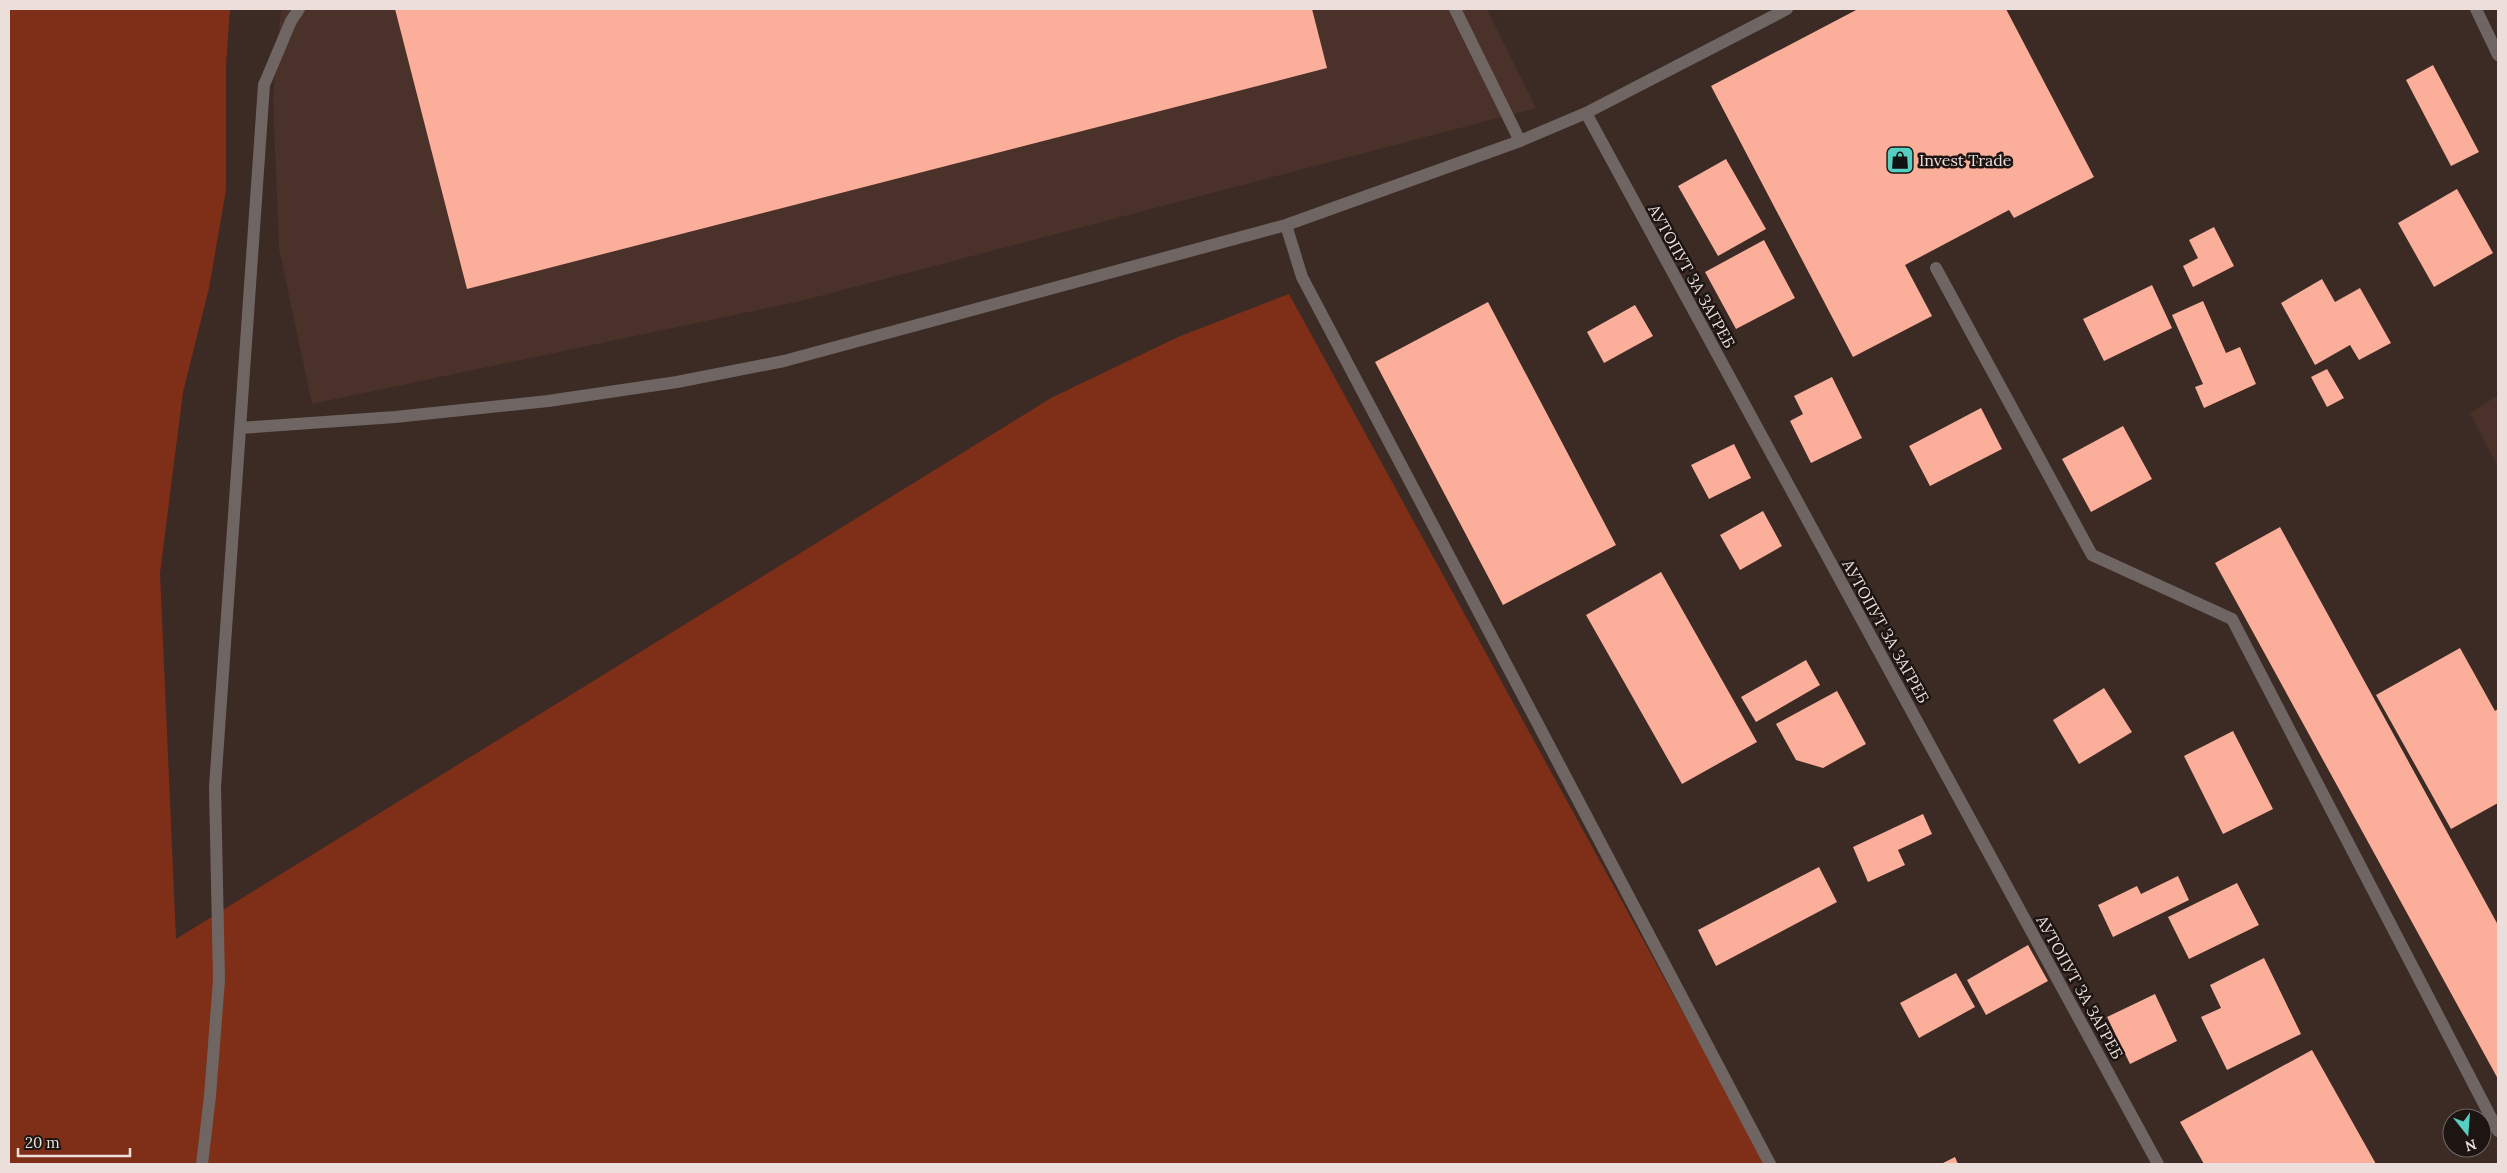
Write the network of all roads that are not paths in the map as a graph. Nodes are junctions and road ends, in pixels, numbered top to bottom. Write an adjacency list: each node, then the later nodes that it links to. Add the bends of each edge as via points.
1 (300, 9): 10 (street, via 291,21 264,85)
2 (1455, 9): 7 (street)
3 (1787, 9): 6 (street)
4 (2476, 9): 5 (street)
5 (2498, 55)
6 (1586, 114): 7 (street); 14 (street, АУТОПУТ ЗА ЗАГРЕБ)
7 (1520, 141): 8 (street)
8 (1286, 225): 10 (street, via 784,361 677,382 548,401); 13 (street, via 1302,277)
9 (1936, 268): 11 (street, via 2092,555 2232,620)
10 (240, 428): 12 (street, via 215,787 219,980)
11 (2498, 1131)
12 (202, 1164)
13 (1770, 1164)
14 (2158, 1164)

